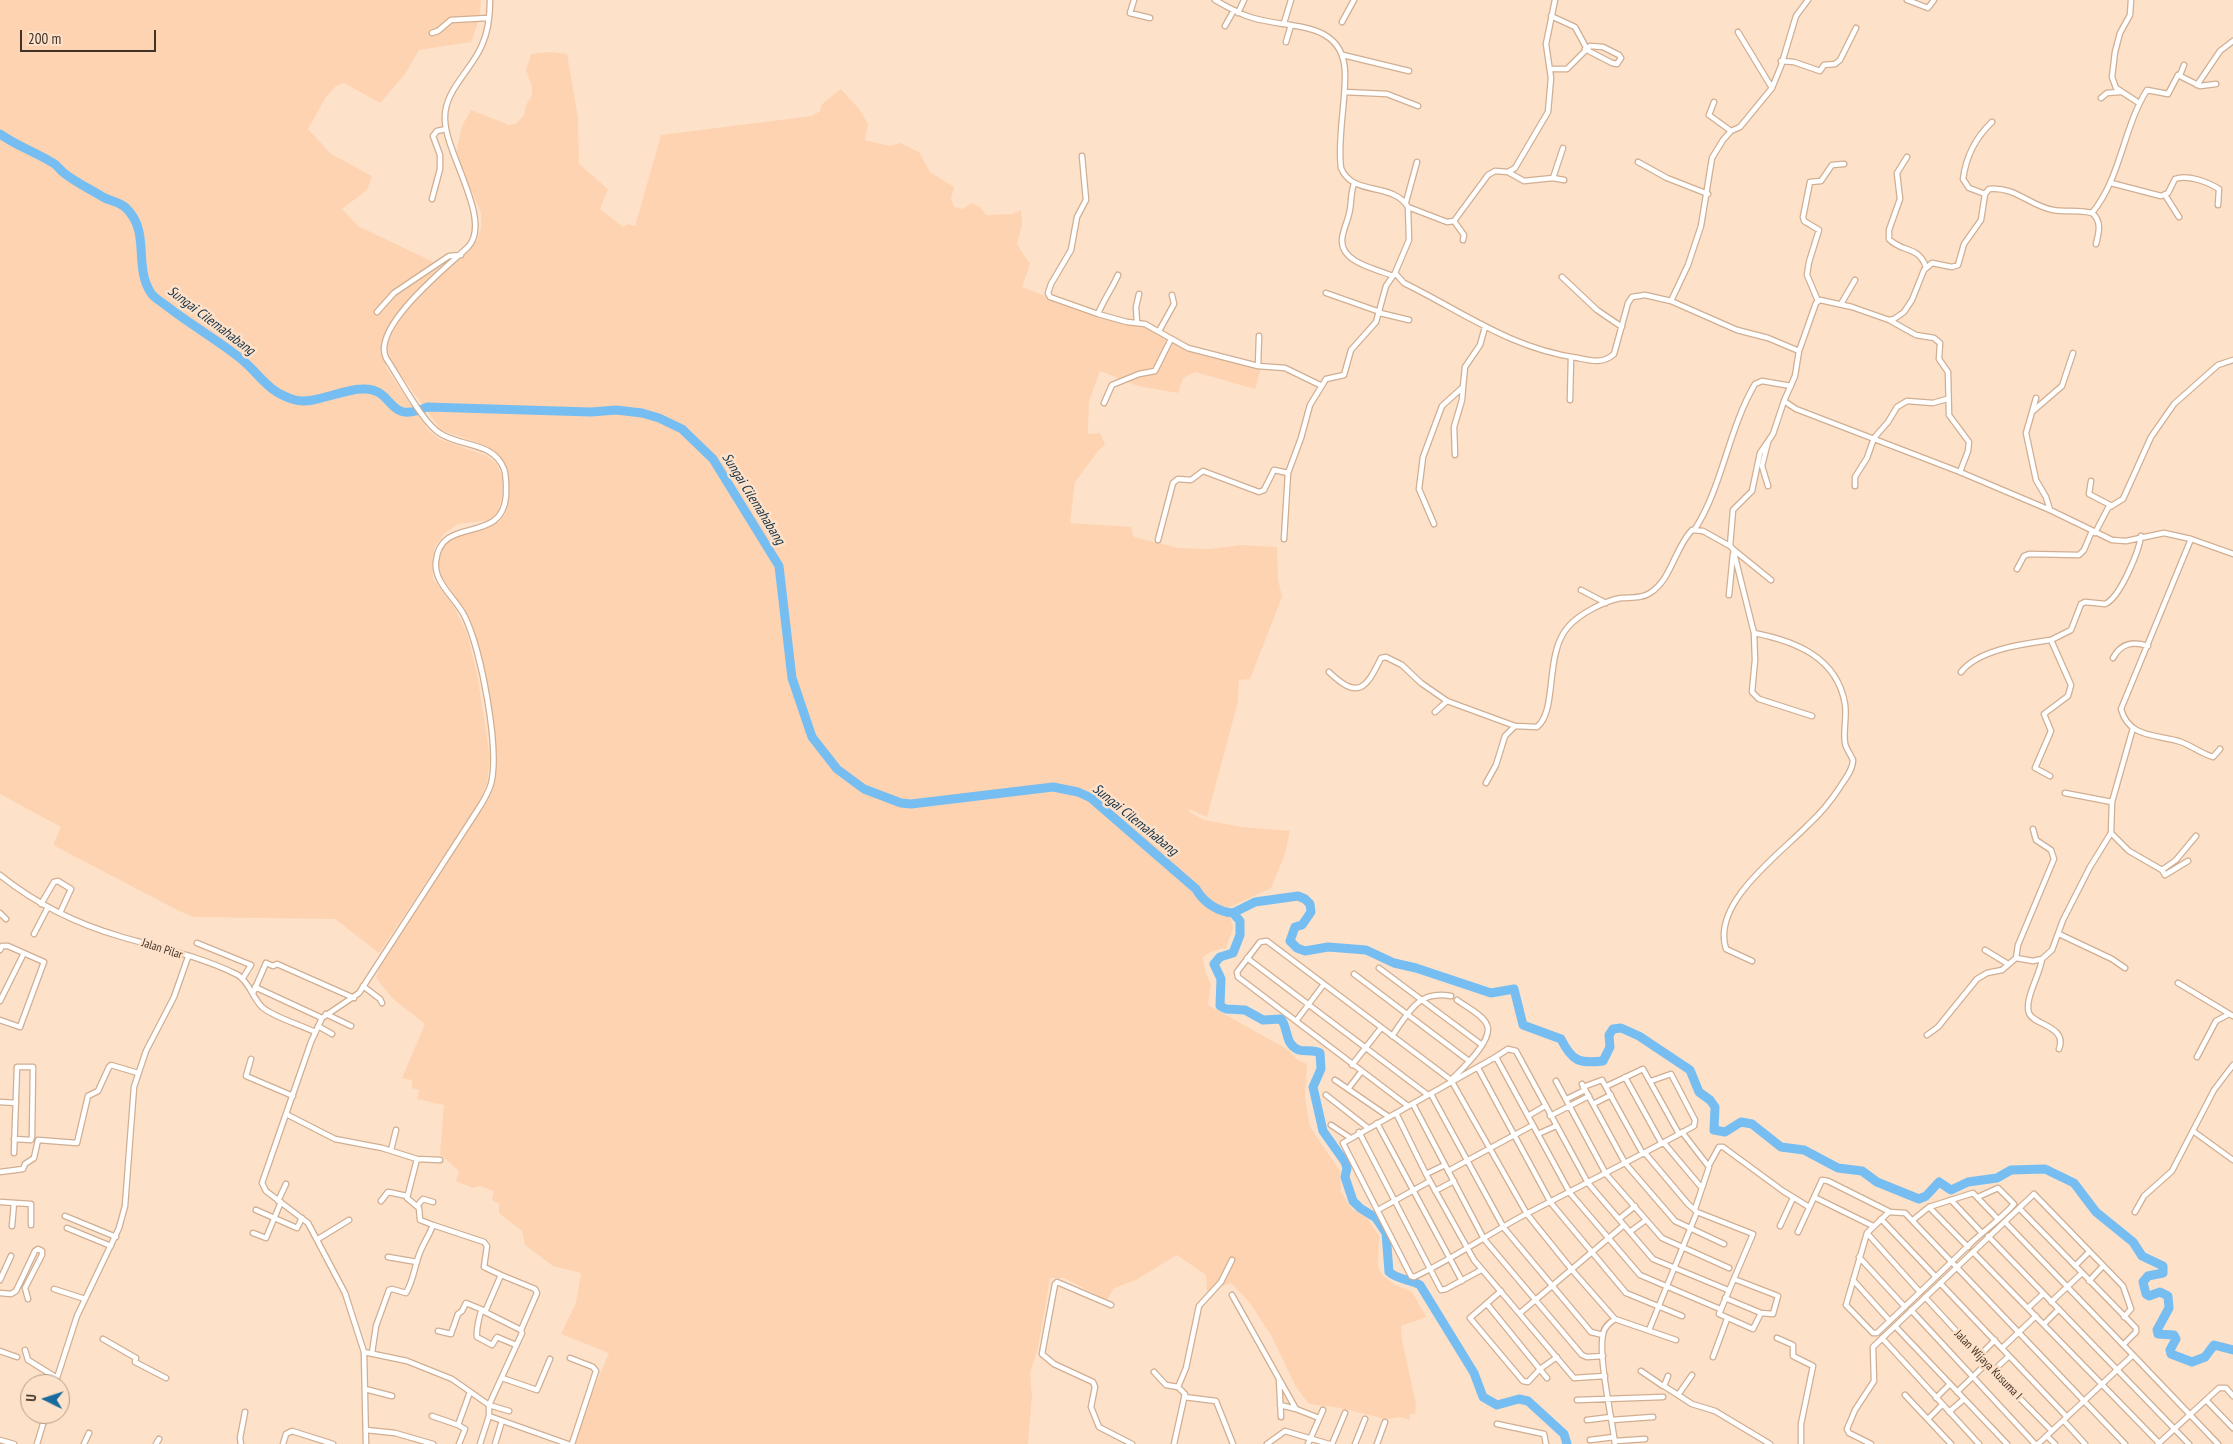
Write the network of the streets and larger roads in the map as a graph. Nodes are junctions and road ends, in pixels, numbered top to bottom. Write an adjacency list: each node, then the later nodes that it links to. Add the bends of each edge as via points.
1 (490, 0): 14 (street)
2 (1134, 0): 15 (street, via 1130,13)
3 (1215, 0): 12 (street)
4 (1244, 0): 12 (street)
5 (1291, 0): 17 (street)
6 (1354, 0): 16 (street)
7 (1555, 0): 13 (street)
8 (1808, 0): 27 (street, via 1796,16)
9 (1907, 0): 10 (street, via 1928,8)
10 (1934, 0)
11 (2130, 0): 36 (street, via 2130,15 2118,40 2113,62 2114,84)
12 (1236, 12): 17 (street); 19 (street)
13 (1552, 16): 25 (street, via 1575,27); 29 (street, via 1546,50)
14 (488, 18): 22 (street, via 451,20 438,32); 42 (street, via 482,45 448,100)
15 (1150, 18)
16 (1342, 22)
17 (1284, 23): 18 (street)
18 (1291, 25): 24 (street); 26 (street, via 1327,35)
19 (1225, 26)
20 (1856, 28): 27 (street, via 1840,60 1836,64 1824,65 1820,72)
21 (1738, 32): 34 (street)
22 (432, 33)
23 (2233, 41): 33 (street, via 2220,51)
24 (1286, 42)
25 (1586, 49): 25 (street, via 1612,63 1617,64 1621,58 1597,46); 29 (street, via 1567,69)
26 (1343, 56): 30 (street); 35 (street)
27 (1782, 61): 34 (street)
28 (2184, 65): 31 (street)
29 (1551, 69): 50 (street, via 1548,112 1515,168)
30 (1409, 71)
31 (2180, 75): 33 (street); 39 (street, via 2168,94 2148,90)
32 (2216, 84): 33 (street)
33 (2197, 85)
34 (1772, 88): 43 (street, via 1740,127)
35 (1344, 92): 40 (street, via 1387,94); 54 (street, via 1340,163)
36 (2120, 92): 37 (street, via 2107,93); 39 (street)
37 (2101, 98)
38 (1714, 102): 43 (street, via 1709,115)
39 (2139, 103): 53 (street)
40 (1418, 106)
41 (1992, 122): 56 (street, via 1975,143 1962,179 1969,188)
42 (446, 129): 58 (street, via 433,136 440,164); 66 (street, via 476,219 475,239)
43 (1731, 131): 55 (street, via 1712,158)
44 (1563, 148): 51 (street)
45 (1082, 156): 80 (street, via 1086,200 1077,217 1071,250 1048,293 1050,297)
46 (1907, 157): 67 (street, via 1897,173 1900,199 1889,239 1914,251)
47 (1417, 162): 59 (street)
48 (1638, 162): 55 (street)
49 (1844, 164): 76 (street, via 1832,165 1820,182 1810,182 1802,217 1819,230 1807,275)
50 (1508, 172): 51 (street, via 1524,181); 63 (street, via 1497,170 1488,175)
51 (1553, 178): 52 (street)
52 (1564, 180)
53 (2111, 183): 57 (street); 61 (street)
54 (1354, 184): 59 (street, via 1385,192); 69 (street, via 1343,234 1344,248 1352,259)
55 (1708, 194): 75 (street, via 1694,249)
56 (1984, 194): 61 (street, via 1989,189 2003,189 2052,210); 67 (street, via 1981,220 1964,244 1958,265 1932,263)
57 (2165, 195): 60 (street, via 2175,179 2188,178 2219,189); 62 (street)
58 (432, 199)
59 (1407, 204): 63 (street, via 1447,222); 69 (street, via 1409,240)
60 (2218, 205)
61 (2092, 213): 65 (street, via 2099,224)
62 (2179, 217)
63 (1454, 222): 64 (street, via 1464,235)
64 (1463, 240)
65 (2096, 244)
66 (461, 255): 78 (street, via 449,256 394,292); 174 (street, via 403,310 384,343 383,352 425,418 441,435 494,454 505,471 505,503 498,518 490,524 451,536 435,563 437,576 463,613 473,636 487,699 491,783 483,801)
67 (1926, 267): 82 (street, via 1904,312)
68 (1118, 275): 80 (street)
69 (1394, 275): 79 (street, via 1386,286); 84 (street)
70 (1562, 277): 85 (street, via 1597,310)
71 (1855, 280): 77 (street)
72 (1326, 293): 79 (street)
73 (1139, 294): 83 (street)
74 (1172, 295): 86 (street, via 1174,304)
75 (1671, 301): 85 (street, via 1645,295 1632,297); 89 (street, via 1737,330)
76 (1818, 301): 77 (street); 89 (street)
77 (1841, 304): 82 (street)
78 (377, 312)
79 (1380, 312): 81 (street); 94 (street, via 1369,331 1351,350 1344,375 1329,377)
80 (1098, 314): 83 (street)
81 (1409, 320)
82 (1890, 320): 99 (street, via 1916,335 1937,339 1941,346 1939,360 1948,372)
83 (1137, 323): 86 (street)
84 (1485, 327): 91 (street, via 1528,348); 96 (street, via 1480,345 1465,367)
85 (1622, 327): 91 (street, via 1614,354 1607,360)
86 (1159, 331): 88 (street)
87 (1258, 336): 93 (street)
88 (1171, 339): 93 (street, via 1206,353); 101 (street, via 1158,369 1112,385)
89 (1799, 351): 95 (street, via 1800,360)
90 (2073, 353): 102 (street, via 2062,386)
91 (1571, 357): 98 (street)
92 (2233, 360): 111 (street, via 2218,365 2174,404 2151,437 2124,499)
93 (1258, 366): 94 (street, via 1285,368)
94 (1320, 385): 107 (street, via 1310,405)
95 (1790, 386): 100 (street); 114 (street, via 1762,381 1755,384 1738,419 1709,506)
96 (1463, 387): 105 (street, via 1454,427); 113 (street, via 1442,406 1423,457 1419,489)
97 (2036, 398): 102 (street)
98 (1570, 400)
99 (1946, 400): 103 (street, via 1901,404); 106 (street, via 1950,419 1963,431 1968,442)
100 (1784, 401): 103 (street, via 1796,409); 104 (street)
101 (1104, 403)
102 (2032, 412): 112 (street, via 2026,433 2036,480)
103 (1874, 438): 106 (street); 110 (street, via 1856,477)
104 (1768, 440): 109 (street, via 1762,466); 120 (street, via 1760,454 1752,491 1734,510)
105 (1455, 455)
106 (1960, 472): 112 (street)
107 (1288, 473): 117 (street); 119 (street, via 1274,470 1264,490 1259,492 1203,471 1191,480 1178,479 1173,483)
108 (2091, 481): 111 (street, via 2089,494)
109 (1768, 486)
110 (1856, 486)
111 (2112, 506): 115 (street)
112 (2050, 510): 115 (street)
113 (1434, 524)
114 (1696, 529): 120 (street); 126 (street, via 1689,533 1676,552 1665,579 1657,588 1643,597)
115 (2093, 532): 116 (street, via 2122,541); 122 (street, via 2082,554 2029,554)
116 (2142, 536): 118 (street, via 2164,532); 128 (street, via 2135,557 2113,597 2105,604 2081,604 2071,630)
117 (1284, 539)
118 (2191, 539): 121 (street); 129 (street)
119 (1158, 540)
120 (1732, 549): 123 (street); 125 (street); 127 (street)
121 (2233, 554)
122 (2017, 568)
123 (1771, 580)
124 (1580, 590): 126 (street)
125 (1729, 595)
126 (1606, 603): 136 (street, via 1576,621 1562,636 1554,653 1548,703 1540,726)
127 (1754, 633): 135 (street, via 1752,692 1755,697); 164 (street, via 1782,639 1807,650 1839,683 1846,712 1845,745 1854,764 1831,800 1760,871 1732,906 1723,931 1726,949)
128 (2051, 640): 132 (street, via 1981,655); 139 (street, via 2071,685 2068,696 2044,714 2051,731 2035,768)
129 (2148, 646): 130 (street, via 2128,644); 137 (street, via 2122,709 2126,722)
130 (2113, 658)
131 (1329, 672): 133 (street, via 1344,686 1358,689 1367,684 1381,658 1386,657 1402,665 1421,684)
132 (1961, 672)
133 (1447, 700): 134 (street); 136 (street)
134 (1435, 712)
135 (1812, 716)
136 (1515, 726): 140 (street, via 1505,736 1496,765)
137 (2132, 728): 138 (street, via 2142,734 2188,744 2213,757); 142 (street)
138 (2220, 749)
139 (2050, 776)
140 (1486, 783)
141 (2065, 793): 142 (street)
142 (2112, 802): 144 (street)
143 (2033, 828): 162 (street, via 2036,840 2051,850 2054,859 2018,945)
144 (2112, 833): 147 (street, via 2129,851); 155 (street, via 2090,867)
145 (2196, 836): 147 (street, via 2176,860)
146 (2188, 861): 147 (street, via 2167,874)
147 (2162, 870)
148 (0, 875): 149 (street, Jalan Pilar)
149 (41, 904): 150 (street, Jalan Pilar); 152 (street, via 54,882 58,881 72,889)
150 (48, 907): 152 (street, Jalan Pilar); 154 (street)
151 (0, 913): 153 (street)
152 (60, 913): 160 (street, Jalan Pilar, via 104,931)
153 (6, 918)
154 (34, 934)
155 (2059, 934): 163 (street, via 2052,950); 169 (street)
156 (196, 943): 166 (street)
157 (0, 950): 159 (street, via 5,945)
158 (1985, 950): 165 (street)
159 (24, 953): 181 (street); 187 (street, via 44,964 20,1027)
160 (188, 957): 171 (street, Jalan Pilar); 207 (street, via 174,997)
161 (1247, 958): 173 (street, via 1265,940); 183 (street); 188 (street, via 1237,975)
162 (2016, 958): 163 (street); 165 (street)
163 (2042, 959): 198 (street, via 2041,970 2029,997 2029,1012 2052,1028 2060,1039)
164 (1752, 961)
165 (2008, 964): 194 (street, via 2002,970 1977,979 1938,1027)
166 (251, 965): 167 (street); 171 (street)
167 (264, 965): 175 (street); 178 (street, via 277,964)
168 (1380, 968): 179 (street)
169 (2125, 968)
170 (1354, 974): 184 (street)
171 (243, 978): 176 (street)
172 (2178, 983): 185 (street)
173 (1324, 984): 183 (street); 191 (street)
174 (363, 986): 178 (street); 182 (street)
175 (255, 987): 176 (street); 186 (street)
176 (253, 993): 192 (street, via 264,1009)
177 (1452, 996): 179 (street, via 1439,994)
178 (354, 998): 186 (street)
179 (1422, 998): 184 (street); 196 (street)
180 (1457, 1000): 196 (street, via 1488,1026)
181 (0, 1001)
182 (382, 1003)
183 (1309, 1005): 188 (street); 197 (street)
184 (1408, 1014): 195 (street); 202 (street)
185 (2231, 1015): 199 (street, via 2216,1021)
186 (324, 1016): 189 (street); 190 (street)
187 (0, 1020)
188 (1296, 1022): 204 (street)
189 (318, 1026): 192 (street); 193 (street)
190 (351, 1026)
191 (1381, 1028): 195 (street); 197 (street)
192 (315, 1032): 219 (street)
193 (332, 1034)
194 (1927, 1035)
195 (1392, 1036): 210 (street)
196 (1482, 1045): 202 (street)
197 (1365, 1048): 204 (street); 216 (street)
198 (2059, 1049)
199 (2197, 1057)
200 (1494, 1058): 205 (street); 226 (street, via 1508,1049 1516,1051); 230 (street)
201 (251, 1059): 219 (street, via 246,1076)
202 (1469, 1061): 210 (street)
203 (2233, 1064): 239 (street, via 2214,1090)
204 (1352, 1065): 206 (street)
205 (1478, 1068): 210 (street); 243 (street)
206 (1361, 1072): 215 (street); 225 (street)
207 (138, 1073): 259 (street, via 110,1066 98,1091 88,1096 78,1143 38,1140 34,1158 23,1169); 318 (street, via 132,1100 124,1206)
208 (1625, 1077): 212 (street, via 1643,1069); 213 (street); 246 (street)
209 (1335, 1080): 215 (street)
210 (1452, 1080): 216 (street); 247 (street)
211 (1556, 1082): 221 (street)
212 (1651, 1082): 241 (street); 241 (street, via 1672,1075 1696,1122)
213 (1606, 1086): 214 (street, via 1601,1079); 218 (street)
214 (1583, 1087): 220 (street); 221 (street)
215 (1348, 1089): 232 (street)
216 (1430, 1094): 225 (street); 254 (street)
217 (1326, 1095): 237 (street)
218 (1611, 1095): 224 (street); 249 (street)
219 (293, 1096): 229 (street)
220 (1589, 1096): 224 (street); 227 (street)
221 (1567, 1099): 227 (street)
222 (0, 1102): 223 (street)
223 (16, 1103): 245 (street); 245 (street, via 17,1067 33,1067 32,1137 31,1140)
224 (1593, 1104): 255 (street)
225 (1410, 1105): 228 (street); 256 (street)
226 (1545, 1106): 230 (street); 231 (street)
227 (1570, 1106): 231 (street); 261 (street)
228 (1396, 1113): 232 (street); 260 (street)
229 (286, 1114): 248 (street, via 335,1140); 276 (street, via 262,1183 266,1191)
230 (1528, 1116): 235 (street)
231 (1550, 1116): 236 (street)
232 (1389, 1117): 233 (street)
233 (1377, 1123): 237 (street); 267 (street)
234 (1331, 1125): 244 (street)
235 (1533, 1125): 242 (street); 243 (street)
236 (1556, 1126): 242 (street); 264 (street)
237 (1368, 1128): 240 (street)
238 (396, 1130): 248 (street)
239 (2193, 1131): 253 (street); 291 (street, via 2172,1171 2144,1196)
240 (1359, 1132): 244 (street); 274 (street)
241 (1680, 1133): 246 (street); 257 (street)
242 (1538, 1134): 269 (street)
243 (1514, 1135): 247 (street); 281 (street)
244 (1349, 1137): 288 (street, via 1343,1145)
245 (14, 1139): 250 (street)
246 (1663, 1144): 249 (street); 266 (street)
247 (1490, 1148): 254 (street); 292 (street)
248 (391, 1150): 251 (street)
249 (1644, 1153): 255 (street); 289 (street)
250 (14, 1154)
251 (416, 1159): 252 (street); 270 (street)
252 (440, 1160)
253 (2233, 1160)
254 (1467, 1161): 258 (street); 310 (street)
255 (1625, 1163): 261 (street); 311 (street, via 1675,1222)
256 (1445, 1165): 258 (street); 260 (street)
257 (1709, 1165): 266 (street); 273 (street, via 1719,1147 1723,1147)
258 (1448, 1171): 263 (street)
259 (0, 1172)
260 (1426, 1174): 262 (street)
261 (1606, 1174): 264 (street); 283 (street)
262 (1430, 1181): 267 (street); 268 (street)
263 (1454, 1181): 268 (street); 320 (street)
264 (1588, 1183): 269 (street); 296 (street)
265 (286, 1184): 276 (street)
266 (1701, 1187): 289 (street)
267 (1411, 1191): 274 (street); 333 (street)
268 (1435, 1191): 325 (street)
269 (1570, 1193): 281 (street); 321 (street)
270 (407, 1196): 277 (street, via 388,1192); 282 (street)
271 (1814, 1197): 284 (street); 290 (street, via 1825,1180); 308 (street)
272 (1978, 1197): 275 (street, via 1974,1193); 298 (street); 298 (street, via 1998,1188 2014,1204)
273 (1792, 1198): 284 (street); 307 (street)
274 (1395, 1200): 288 (street); 340 (street)
275 (1951, 1200): 285 (street); 314 (street)
276 (280, 1201): 294 (street); 295 (street)
277 (381, 1201)
278 (0, 1202): 280 (street)
279 (433, 1202): 282 (street, via 423,1199)
280 (14, 1203): 303 (street, via 32,1206); 306 (street)
281 (1551, 1203): 292 (street); 327 (street)
282 (418, 1206): 304 (street, via 420,1220)
283 (1635, 1206): 296 (street); 300 (street)
284 (1809, 1207): 313 (street)
285 (1929, 1207): 301 (street); 324 (street)
286 (2019, 1208): 302 (street); 329 (street, via 2036,1195); 337 (street)
287 (256, 1210): 294 (street)
288 (1378, 1210): 340 (street, via 1411,1276)
289 (1696, 1211): 311 (street); 348 (street, via 1753,1234)
290 (1890, 1212): 297 (street); 301 (street, via 1904,1213)
291 (2135, 1212)
292 (1527, 1214): 310 (street); 344 (street)
293 (65, 1216): 318 (street)
294 (274, 1218): 295 (street, via 298,1228); 315 (street, via 266,1238)
295 (302, 1218): 319 (street)
296 (1619, 1218): 305 (street)
297 (1881, 1219): 308 (street); 347 (street)
298 (1998, 1219): 314 (street)
299 (349, 1220): 319 (street)
300 (1646, 1220): 312 (street); 326 (street, via 1664,1240)
301 (1913, 1220): 335 (street)
302 (2005, 1222): 317 (street); 356 (street)
303 (31, 1225)
304 (433, 1225): 336 (street); 346 (street, via 484,1242 487,1246 484,1267)
305 (1624, 1225): 312 (street); 321 (street)
306 (12, 1226)
307 (1780, 1226)
308 (1873, 1226): 316 (street)
309 (67, 1228): 323 (street)
310 (1504, 1228): 320 (street); 354 (street)
311 (1691, 1230): 322 (street); 326 (street)
312 (1631, 1231): 341 (street, via 1653,1259)
313 (1798, 1232)
314 (1982, 1232): 324 (street)
315 (253, 1233)
316 (1867, 1233): 331 (street); 362 (street)
317 (1988, 1236): 328 (street); 364 (street)
318 (116, 1238): 323 (street)
319 (318, 1239): 406 (street, via 345,1293)
320 (1484, 1239): 325 (street); 370 (street)
321 (1608, 1239): 327 (street); 355 (street, via 1642,1277)
322 (1724, 1244)
323 (111, 1246): 369 (street)
324 (1968, 1246): 335 (street)
325 (1467, 1248): 333 (street); 343 (street)
326 (1684, 1249): 341 (street); 342 (street)
327 (1592, 1252): 344 (street); 375 (street, via 1626,1293)
328 (1973, 1252): 339 (street); 376 (street)
329 (2090, 1252): 337 (street); 338 (street)
330 (11, 1256): 349 (street)
331 (1859, 1257): 351 (street); 374 (street)
332 (388, 1258): 336 (street)
333 (1449, 1258): 340 (street); 350 (street)
334 (1232, 1260): 436 (street, via 1221,1282 1199,1306 1186,1368)
335 (1953, 1261): 339 (street); 347 (street)
336 (417, 1262): 407 (street, via 406,1292 389,1290 376,1326)
337 (2075, 1266): 345 (street)
338 (2104, 1266): 352 (street); 385 (street, via 2125,1290 2131,1309)
339 (1957, 1267): 353 (street); 394 (street)
340 (1431, 1268): 350 (street, via 1442,1290)
341 (1676, 1268): 355 (street); 359 (street)
342 (1729, 1268)
343 (1481, 1270): 350 (street); 361 (street)
344 (1572, 1270): 354 (street); 386 (street)
345 (2082, 1273): 352 (street); 356 (street)
346 (501, 1276): 380 (street); 391 (street, via 535,1289 537,1293)
347 (1936, 1278): 362 (street)
348 (1734, 1279): 359 (street); 382 (street, via 1778,1296 1772,1315)
349 (0, 1280)
350 (1462, 1280)
351 (1853, 1280): 388 (street); 388 (street, via 1846,1302 1848,1306 1873,1333)
352 (2089, 1281): 385 (street)
353 (1940, 1283): 366 (street); 400 (street)
354 (1553, 1286): 370 (street); 395 (street, via 1591,1332)
355 (1668, 1288): 375 (street); 377 (street)
356 (2066, 1288): 371 (street); 401 (street)
357 (54, 1289): 369 (street)
358 (17, 1290): 360 (street); 360 (street, via 35,1251 41,1250); 363 (street, via 10,1294)
359 (1728, 1290): 367 (street)
360 (25, 1291): 368 (street)
361 (1501, 1292): 372 (street); 381 (street)
362 (1920, 1292): 374 (street)
363 (0, 1293)
364 (2043, 1294): 371 (street); 376 (street)
365 (1232, 1295): 431 (street)
366 (1925, 1297): 379 (street); 411 (street, Jalan Wijaya Kusuma I)
367 (1725, 1298): 377 (street); 382 (street)
368 (28, 1299)
369 (85, 1299): 424 (street)
370 (1536, 1299): 381 (street); 409 (street, via 1582,1355)
371 (2051, 1302): 378 (street)
372 (1487, 1304): 418 (street); 418 (street, via 1470,1319 1525,1382)
373 (1111, 1305): 502 (street, via 1057,1282 1042,1354 1054,1364 1093,1382 1091,1409 1099,1427)
374 (1905, 1307): 388 (street)
375 (1659, 1308): 383 (street); 392 (street)
376 (2028, 1308): 384 (street)
377 (1720, 1309): 387 (street, via 1720,1315)
378 (2059, 1309): 389 (street); 419 (street)
379 (1911, 1310): 390 (street); 428 (street)
380 (483, 1311): 391 (street); 393 (street, via 465,1303 451,1334); 402 (street, via 478,1318 477,1337 492,1345 497,1337)
381 (1520, 1313): 414 (street)
382 (1761, 1313): 387 (street, via 1753,1329)
383 (1682, 1316)
384 (2036, 1316): 389 (street); 394 (street)
385 (2124, 1317): 401 (street, via 2136,1331)
386 (1615, 1319): 392 (street); 395 (street)
387 (1727, 1319): 410 (street)
388 (1890, 1321)
389 (2044, 1324): 434 (street)
390 (1895, 1326): 397 (street); 433 (street)
391 (521, 1330): 402 (street)
392 (1650, 1330): 399 (street)
393 (438, 1331)
394 (2020, 1332): 403 (street); 451 (street)
395 (1603, 1335): 409 (street)
396 (1778, 1338): 512 (street, via 1793,1344 1794,1356 1813,1366 1800,1424)
397 (1882, 1338): 446 (street); 513 (street, via 1873,1349 1874,1381 1847,1429)
398 (103, 1339): 429 (street, via 136,1358 135,1362)
399 (1676, 1340)
400 (1995, 1340): 403 (street); 411 (street)
401 (2123, 1344): 408 (street)
402 (516, 1345): 430 (street)
403 (2002, 1348): 412 (street)
404 (25, 1350): 423 (street, via 28,1360)
405 (0, 1351): 413 (street)
406 (364, 1352): 407 (street); 437 (street)
407 (372, 1353): 438 (street, via 408,1362 452,1379)
408 (2133, 1355): 419 (street); 461 (street)
409 (1603, 1356): 426 (street)
410 (1713, 1356)
411 (1979, 1356): 417 (street, Jalan Wijaya Kusuma I)
412 (2009, 1356): 421 (street); 470 (street)
413 (16, 1357)
414 (1557, 1357): 418 (street); 426 (street, via 1575,1378)
415 (570, 1358): 501 (street, via 596,1371)
416 (550, 1359): 430 (street, via 536,1390)
417 (1986, 1364): 421 (street, Jalan Wijaya Kusuma I); 428 (street)
418 (1540, 1369): 432 (street)
419 (2117, 1369): 434 (street); 478 (street)
420 (1641, 1371): 435 (street)
421 (1993, 1371): 480 (street, Jalan Wijaya Kusuma I)
422 (1154, 1372): 436 (street, via 1166,1385)
423 (51, 1374)
424 (58, 1374)
425 (1692, 1375): 442 (street)
426 (1605, 1376): 447 (street)
427 (1668, 1376): 435 (street)
428 (1972, 1377): 439 (street); 517 (street)
429 (166, 1378)
430 (502, 1378): 453 (street)
431 (1279, 1378): 452 (street); 455 (street)
432 (1547, 1378)
433 (1950, 1384): 439 (street); 446 (street)
434 (2103, 1384): 451 (street); 521 (street)
435 (1663, 1386): 442 (street)
436 (1178, 1388): 444 (street)
437 (365, 1389): 441 (street); 479 (street)
438 (470, 1392): 453 (street); 476 (street)
439 (1958, 1392): 448 (street)
440 (1905, 1395): 469 (street)
441 (392, 1396)
442 (1678, 1396): 511 (street, via 1698,1407 1715,1411)
443 (2233, 1396): 450 (street, via 2221,1388)
444 (1184, 1397): 503 (street); 504 (street, via 1216,1400)
445 (1664, 1397): 447 (street)
446 (1936, 1398): 454 (street)
447 (1609, 1399): 449 (street); 467 (street)
448 (1964, 1399): 459 (street); 516 (street)
449 (1577, 1400)
450 (2206, 1400): 461 (street); 477 (street)
451 (2085, 1401): 470 (street); 520 (street)
452 (1280, 1404): 455 (street); 464 (street)
453 (489, 1405): 457 (street); 463 (street)
454 (1942, 1405): 459 (street); 469 (street)
455 (1296, 1409): 466 (street)
456 (1323, 1410): 466 (street)
457 (509, 1411)
458 (245, 1412): 493 (street, via 240,1438)
459 (1949, 1412): 515 (street)
460 (1345, 1413): 507 (street)
461 (2191, 1415): 478 (street); 523 (street)
462 (432, 1416): 476 (street)
463 (489, 1416): 472 (street); 499 (street)
464 (1281, 1417)
465 (1653, 1417): 467 (street)
466 (1319, 1418): 483 (street)
467 (1612, 1418): 471 (street); 488 (street)
468 (1365, 1419): 508 (street)
469 (1928, 1419): 514 (street)
470 (2065, 1419): 480 (street); 519 (street)
471 (1587, 1420)
472 (502, 1421): 500 (street); 501 (street)
473 (1385, 1422): 509 (street)
474 (43, 1424): 490 (street)
475 (1497, 1424): 510 (street, via 1544,1434)
476 (458, 1425): 498 (street, via 465,1429)
477 (2233, 1428)
478 (2176, 1429): 521 (street); 522 (street)
479 (366, 1430): 496 (street); 497 (street)
480 (2052, 1431): 482 (street)
481 (88, 1433): 491 (street)
482 (2047, 1436): 517 (street); 518 (street)
483 (1311, 1437): 505 (street, via 1285,1431); 506 (street); 507 (street)
484 (159, 1439): 492 (street)
485 (1645, 1439): 488 (street)
486 (0, 1440): 489 (street)
487 (1590, 1440): 488 (street)
488 (1615, 1441)
489 (14, 1444)
490 (38, 1444)
491 (84, 1444)
492 (156, 1444)
493 (242, 1444)
494 (283, 1444): 495 (street, via 286,1434 292,1431)
495 (333, 1444)
496 (366, 1444)
497 (433, 1444)
498 (459, 1444)
499 (480, 1444)
500 (495, 1444)
501 (570, 1444)
502 (1132, 1444)
503 (1174, 1444)
504 (1233, 1444)
505 (1267, 1444)
506 (1308, 1444)
507 (1331, 1444)
508 (1355, 1444)
509 (1377, 1444)
510 (1546, 1444)
511 (1770, 1444)
512 (1802, 1444)
513 (1870, 1444)
514 (1951, 1444)
515 (1979, 1444)
516 (2008, 1444)
517 (2036, 1444)
518 (2055, 1444)
519 (2085, 1444)
520 (2125, 1444)
521 (2159, 1444)
522 (2189, 1444)
523 (2218, 1444)

